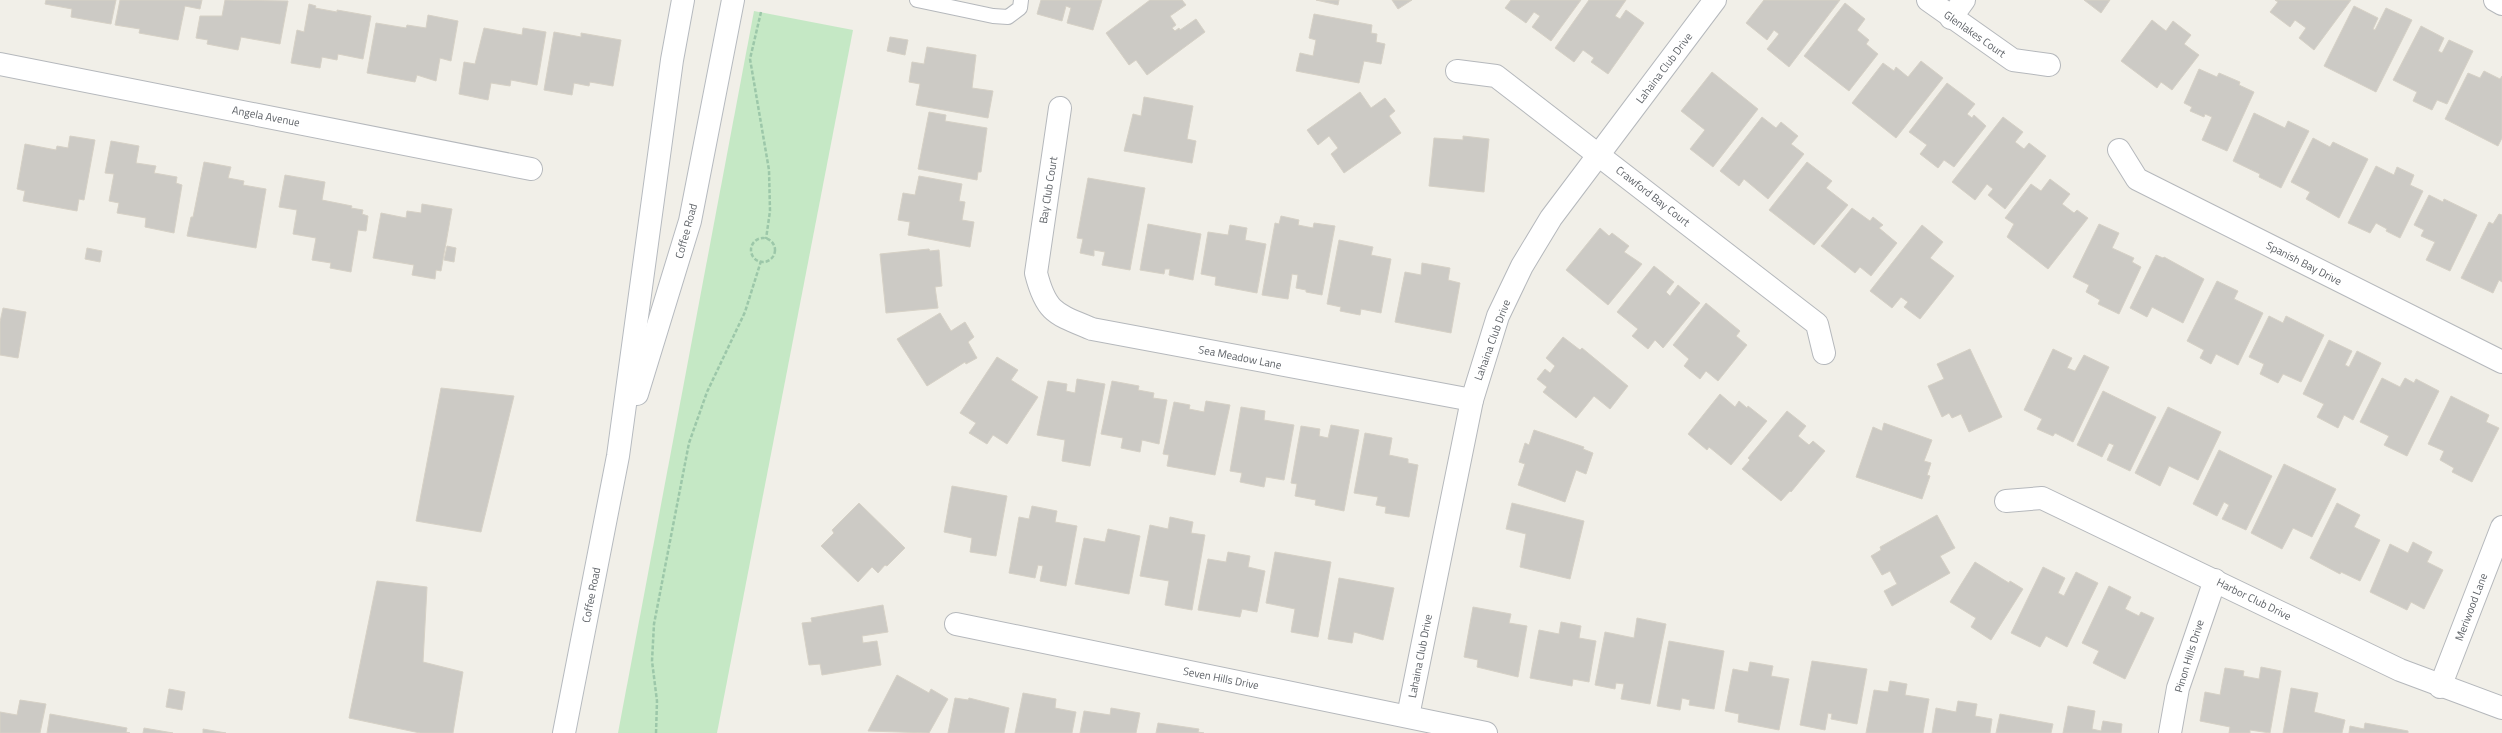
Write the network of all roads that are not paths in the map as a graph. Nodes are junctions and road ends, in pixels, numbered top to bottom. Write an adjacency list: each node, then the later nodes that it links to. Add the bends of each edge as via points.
1 (683, 0): 22 (street, Coffee Road, via 672,60)
2 (733, 0): 22 (street, Coffee Road, via 690,221)
3 (917, 0): 8 (lane, via 993,16 1008,16)
4 (1715, 0): 16 (street, Lahaina Club Drive)
5 (1928, 0): 10 (street, Glenlakes Court)
6 (1964, 0): 10 (street)
7 (2495, 0): 9 (street)
8 (1020, 4)
9 (2502, 4)
10 (1951, 18): 12 (street, Glenlakes Court, via 2012,60)
11 (0, 64): 17 (street, Angela Avenue)
12 (2049, 65)
13 (1456, 71): 16 (street, Crawford Bay Court, via 1496,76)
14 (1060, 108): 18 (street, Bay Club Court)
15 (2119, 150): 20 (street, Spanish Bay Drive, via 2137,180)
16 (1598, 154): 19 (street, Crawford Bay Court, via 1817,324); 21 (street, Lahaina Club Drive, via 1551,218 1522,266 1498,316)
17 (531, 168)
18 (1036, 272): 21 (street, Sea Meadow Lane, via 1042,295 1056,313 1092,329)
19 (1824, 353)
20 (2502, 362)
21 (1472, 400): 29 (street, Lahaina Club Drive)
22 (618, 456): 30 (street, Coffee Road)
23 (2006, 501): 25 (street, Harbor Club Drive, via 2042,498)
24 (2502, 527): 27 (street, Meriwood Lane)
25 (2215, 580): 27 (street, Harbor Club Drive); 32 (street, Pinon Hills Drive, via 2178,688)
26 (956, 624): 29 (street, Seven Hills Drive)
27 (2440, 687): 28 (street, Harbor Club Drive)
28 (2502, 708)
29 (1408, 716): 31 (street, Seven Hills Drive)
30 (564, 733)
31 (1486, 733)
32 (2170, 733)

